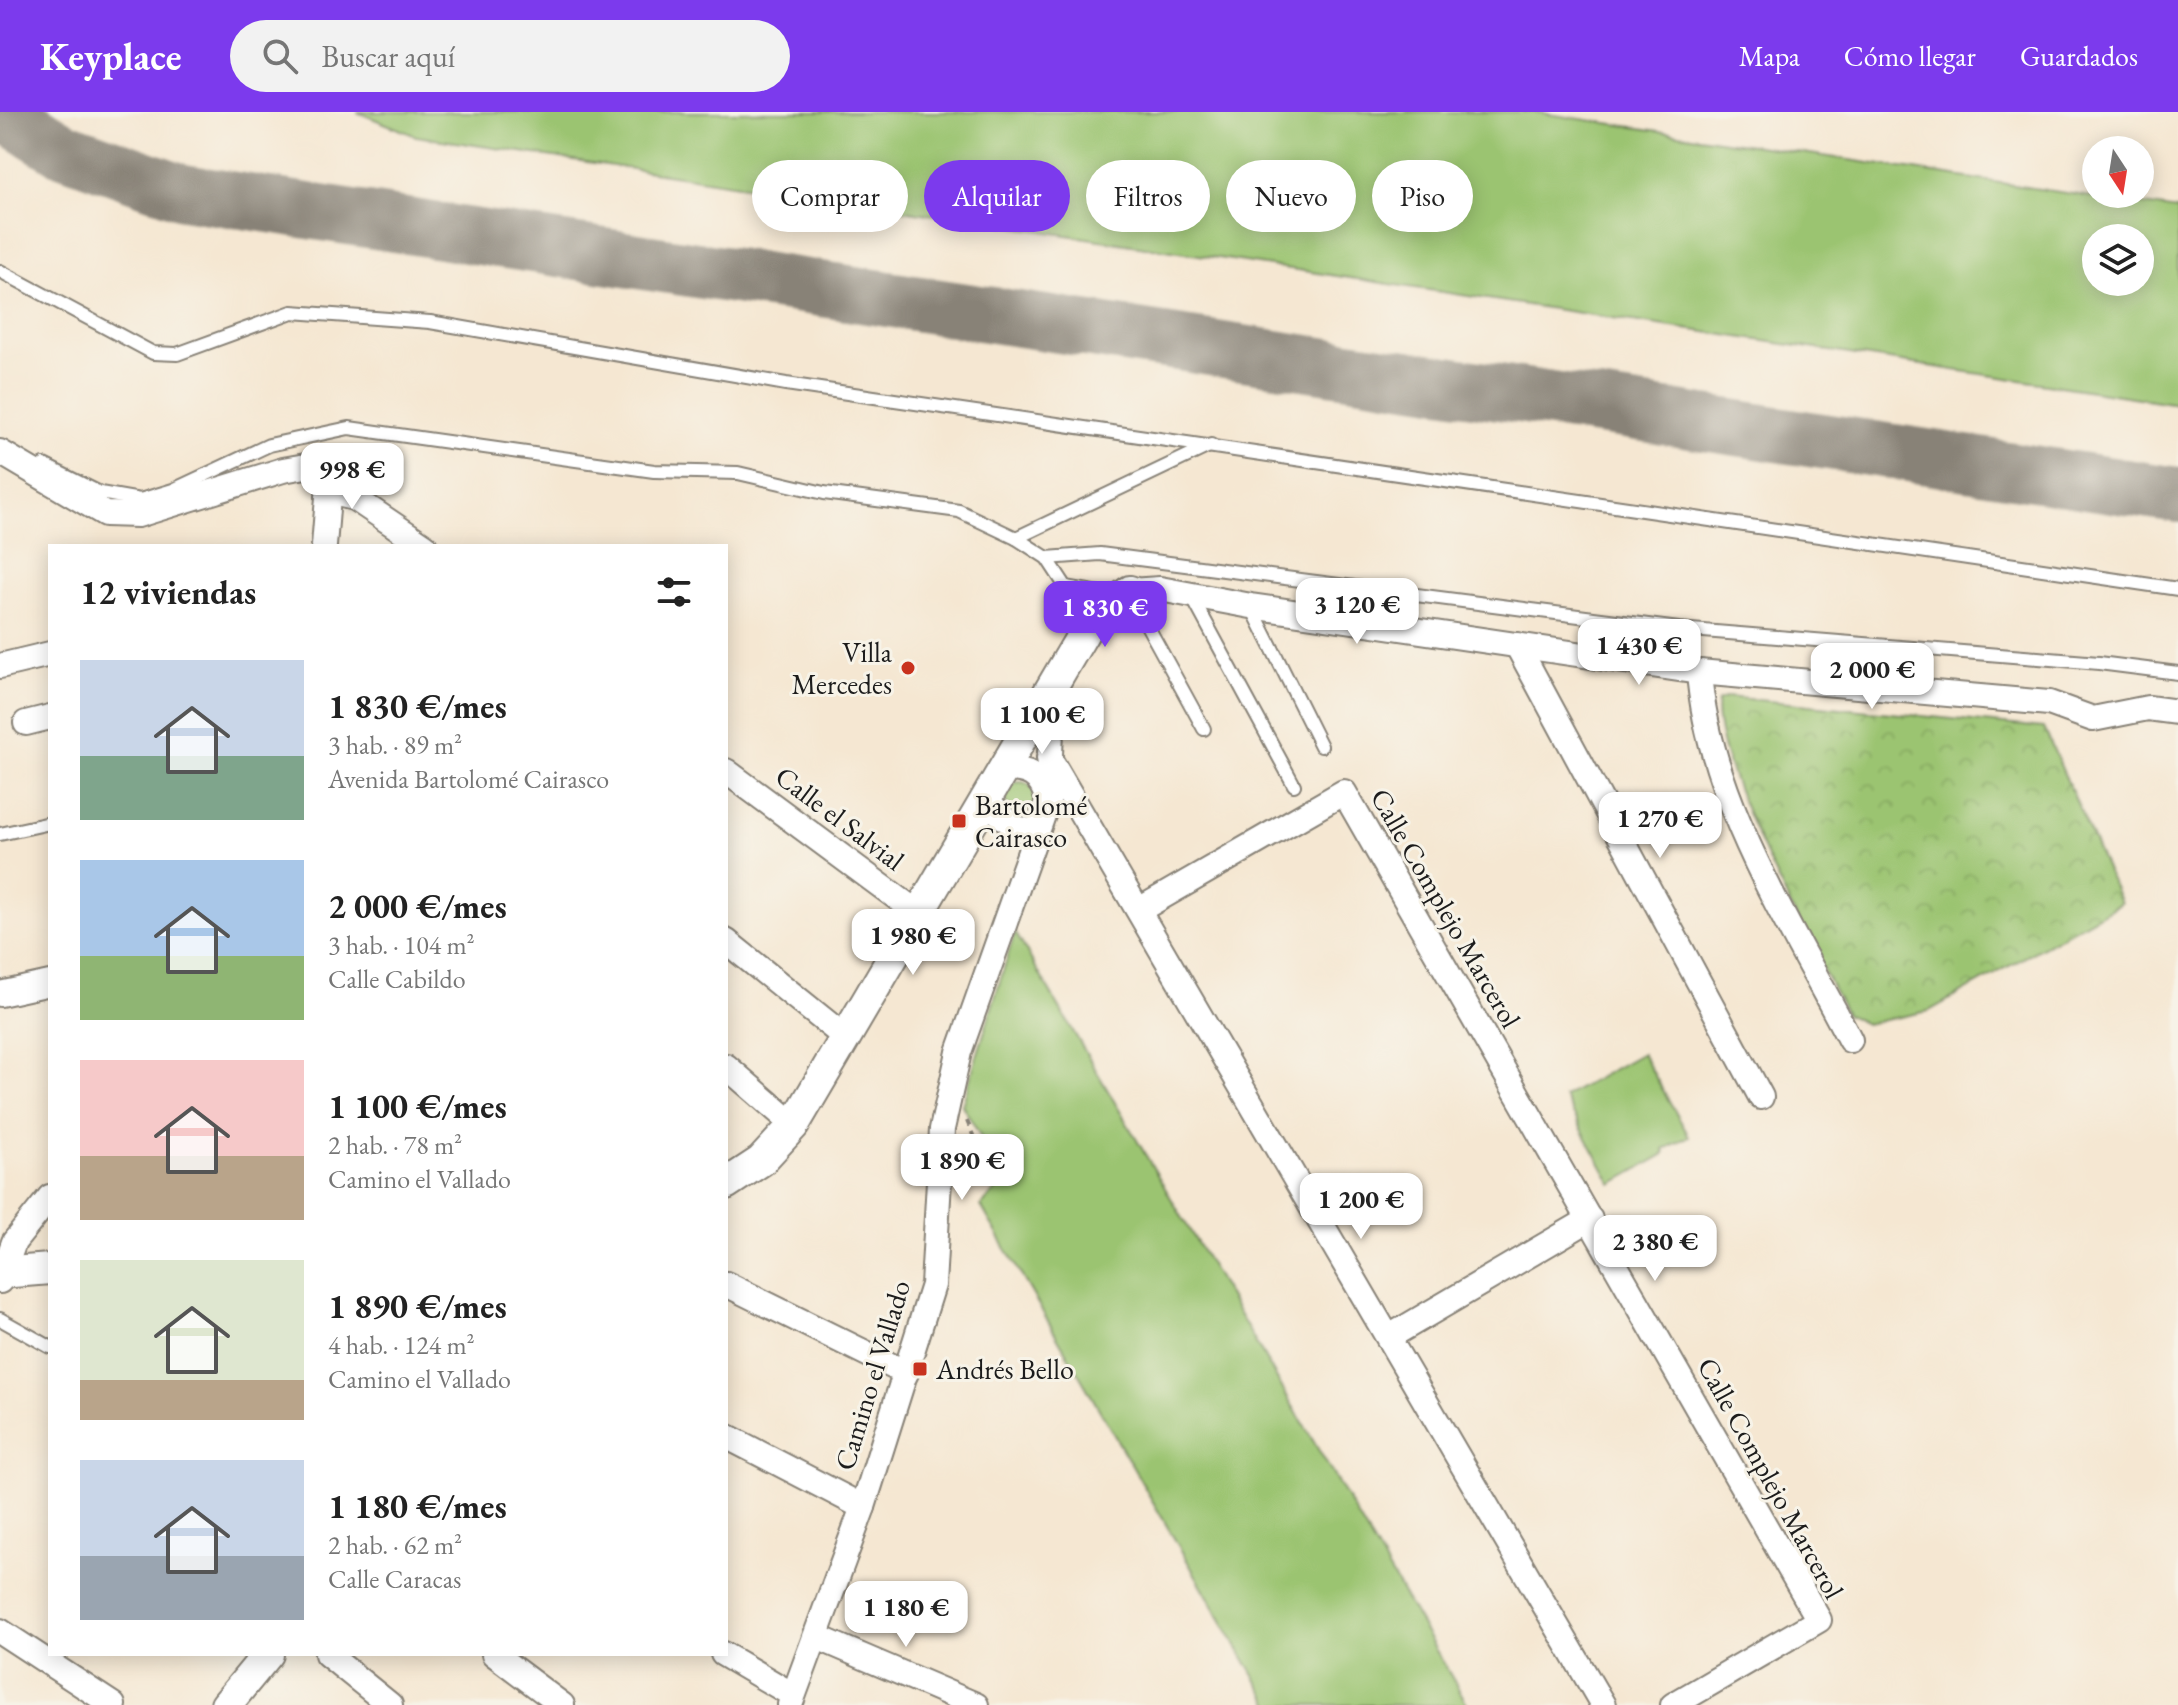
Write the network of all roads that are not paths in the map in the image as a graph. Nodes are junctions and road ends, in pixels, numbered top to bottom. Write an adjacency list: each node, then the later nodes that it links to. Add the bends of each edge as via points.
1 (0, 271): 3 (lane, via 153,353 177,354 292,312 430,322 786,384)
2 (0, 439): 6 (lane, via 55,471 121,499 140,500 173,490 269,445 349,428 654,471 738,473 824,493 959,511)
3 (1211, 445): 6 (lane); 10 (lane)
4 (0, 452): 5 (street, via 105,514 138,515 317,464)
5 (330, 482): 7 (street); 8 (street)
6 (1016, 538): 9 (lane)
7 (324, 544)
8 (422, 544)
9 (1047, 558): 11 (lane, via 1066,587); 18 (lane, via 1100,554 1679,629)
10 (2178, 589)
11 (1126, 594): 12 (street, via 1160,589); 19 (street, via 1090,622); 21 (lane)
12 (1191, 595): 13 (street); 26 (lane)
13 (1251, 606): 14 (street); 22 (lane)
14 (1517, 645): 17 (street); 41 (street)
15 (48, 654): 16 (street)
16 (0, 666)
17 (1699, 672): 20 (street, via 2049,703 2093,719 2148,708); 39 (street, via 1713,748 1748,843)
18 (2178, 673)
19 (1053, 683): 23 (street, Camino el Vallado); 24 (street)
20 (2178, 712)
21 (1204, 729)
22 (1321, 746)
23 (1049, 758): 28 (street, Camino el Vallado); 29 (street)
24 (1003, 769): 27 (street); 28 (street, via 1034,774)
25 (728, 772): 34 (street, Calle el Salvial)
26 (1294, 785)
27 (984, 800): 31 (street, via 1016,828); 34 (street)
28 (1048, 801): 29 (street); 31 (street, Camino el Vallado)
29 (1075, 803): 33 (street)
30 (48, 823): 32 (lane)
31 (1034, 832): 52 (street, Camino el Vallado, via 959,1052 942,1129 933,1285)
32 (0, 834)
33 (1139, 910): 45 (street, Calle Complejo Marcerol, via 1344,792); 50 (street)
34 (919, 914): 38 (street)
35 (728, 943): 38 (street)
36 (48, 983): 37 (street)
37 (0, 994)
38 (846, 1038): 42 (street)
39 (1850, 1040)
40 (728, 1068): 42 (street)
41 (1761, 1097)
42 (794, 1125): 43 (street, via 761,1161)
43 (728, 1183)
44 (48, 1200): 47 (street, via 14,1242)
45 (1590, 1219): 50 (street); 68 (street, Calle Complejo Marcerol, via 1819,1620)
46 (48, 1269): 47 (street)
47 (1, 1275)
48 (728, 1285): 52 (street)
49 (0, 1319): 51 (lane)
50 (1389, 1337): 67 (street)
51 (48, 1346)
52 (906, 1373): 54 (street, Camino el Vallado)
53 (728, 1437): 54 (street)
54 (863, 1507): 56 (street, Camino el Vallado)
55 (0, 1631): 62 (street)
56 (817, 1637): 61 (street, Camino el Vallado); 66 (street)
57 (266, 1656): 63 (street)
58 (329, 1656): 64 (street)
59 (497, 1656): 65 (street)
60 (726, 1656): 61 (street)
61 (792, 1700)
62 (113, 1705)
63 (226, 1705)
64 (390, 1705)
65 (562, 1705)
66 (976, 1705)
67 (1603, 1705)
68 (1673, 1705)

